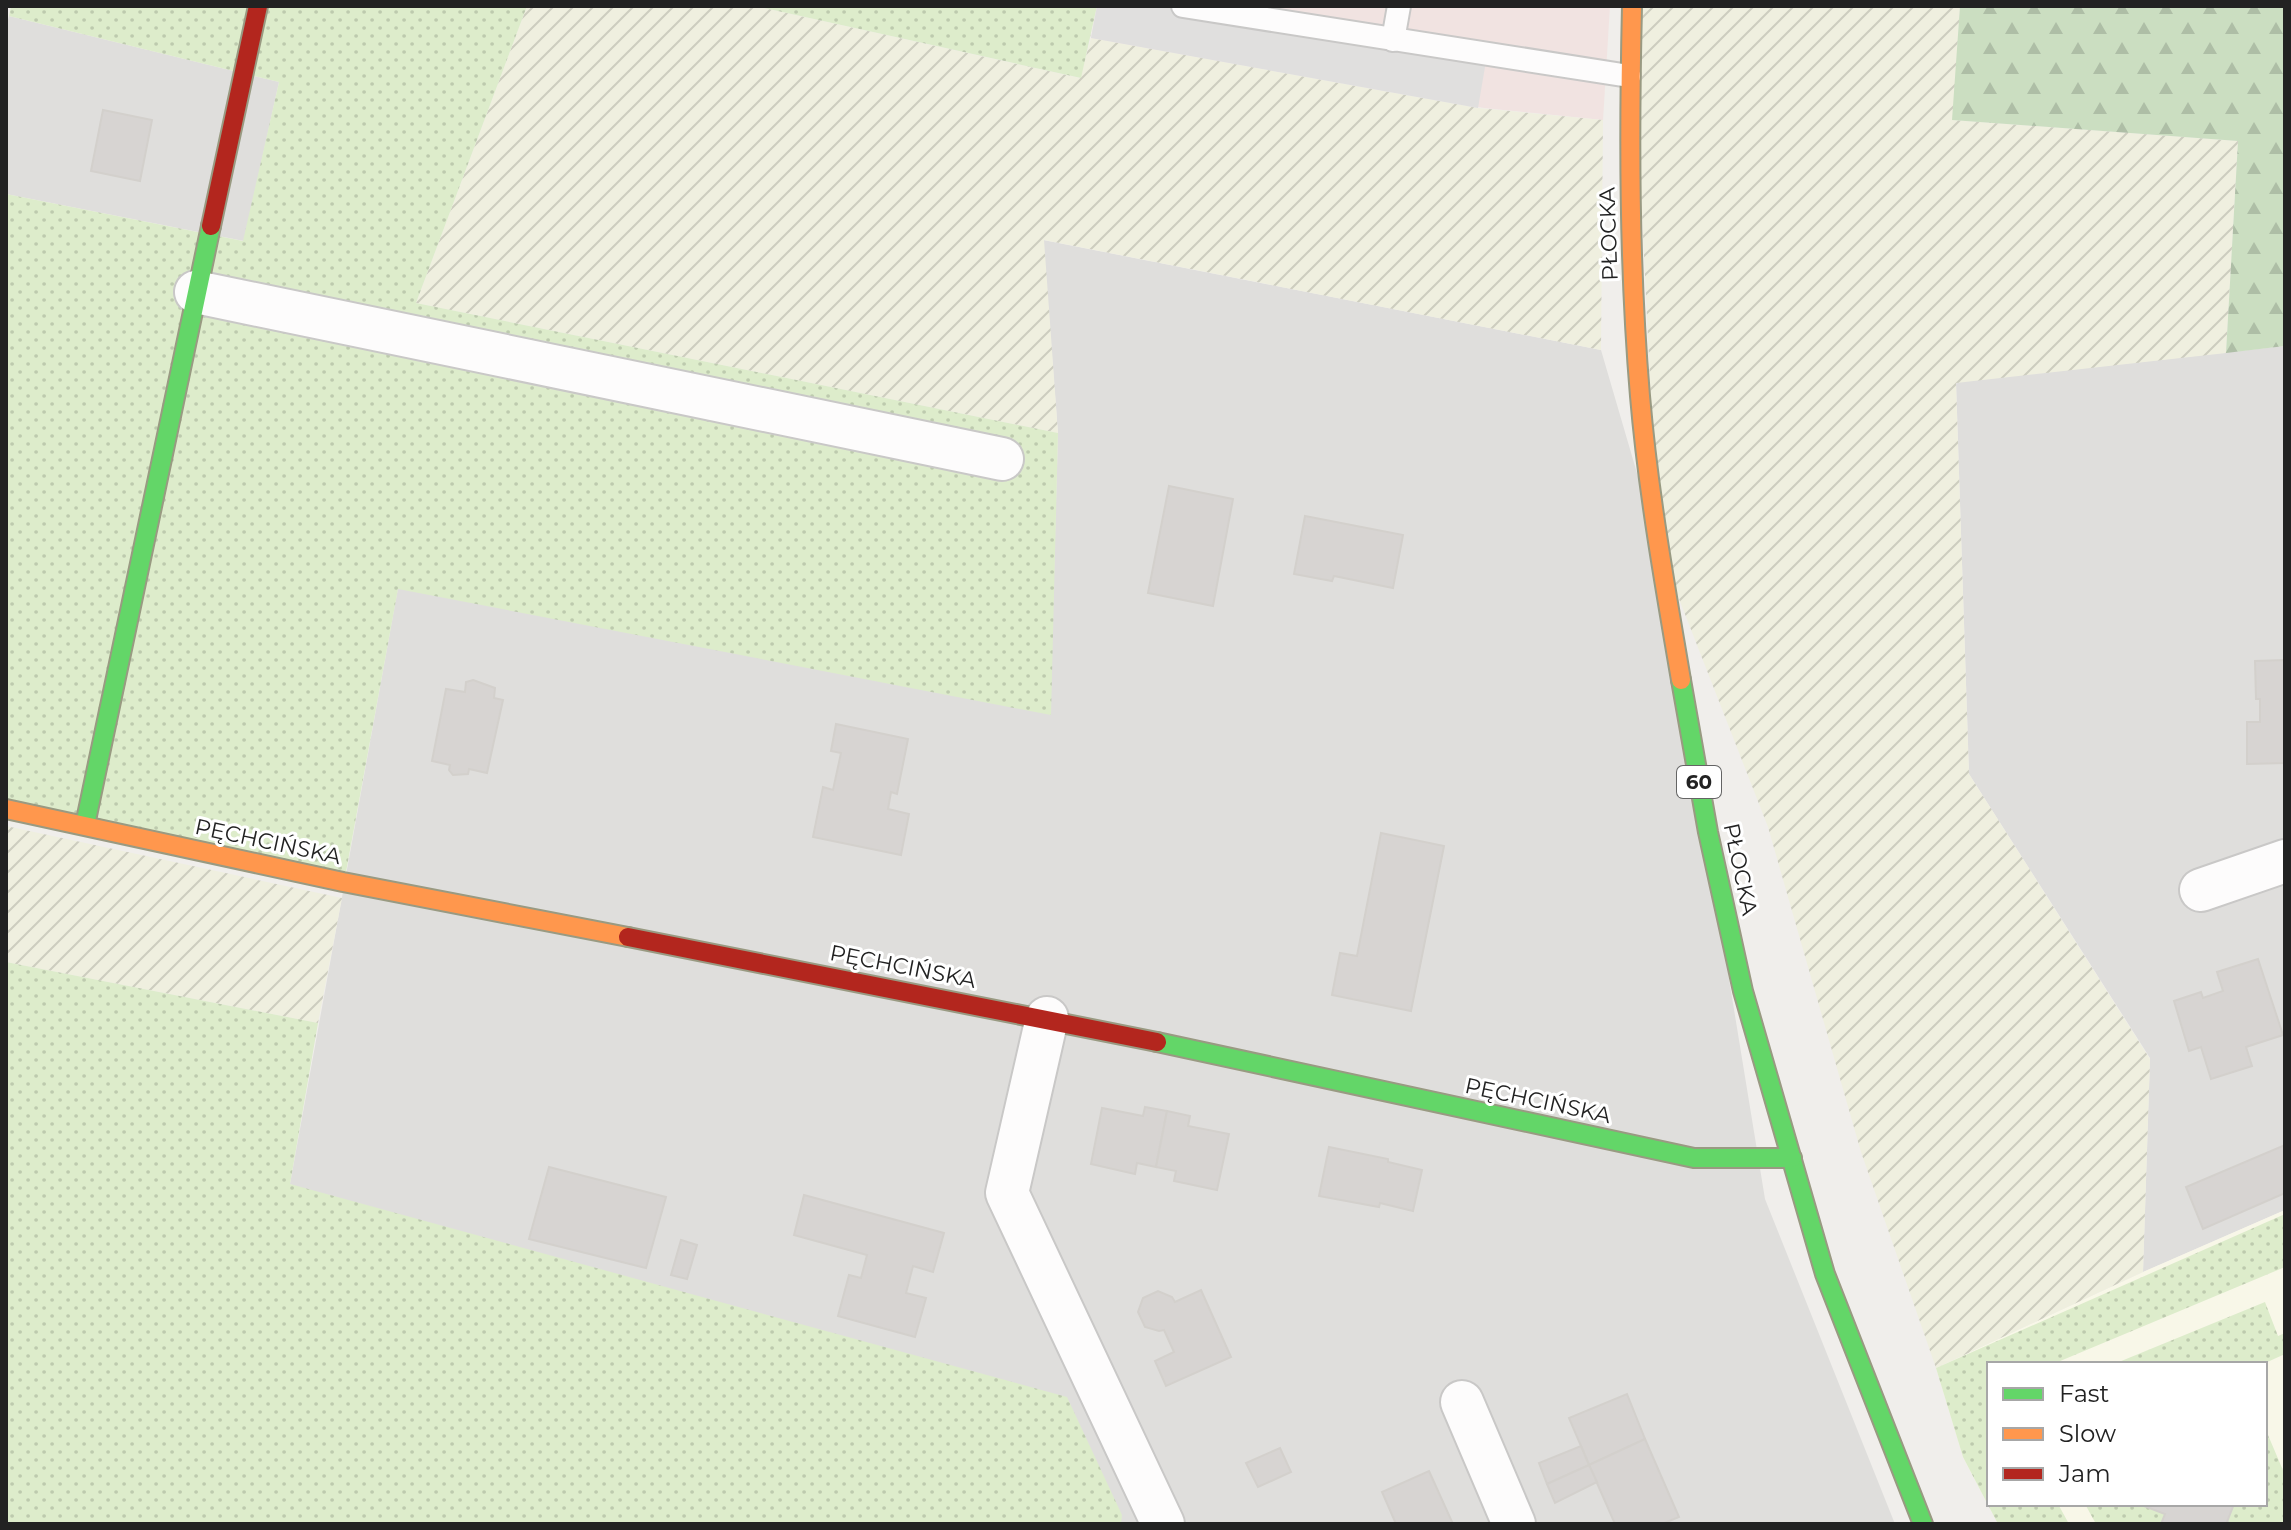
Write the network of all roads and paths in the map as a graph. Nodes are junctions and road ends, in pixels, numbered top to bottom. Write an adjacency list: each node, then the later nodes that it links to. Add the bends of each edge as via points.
1 (258, 6): 7 (street)
2 (1183, 6): 5 (lane)
3 (1399, 6): 5 (lane)
4 (1632, 6): 6 (street, PŁOCKA / 60)
5 (1393, 40): 6 (lane)
6 (1629, 76): 14 (street, PŁOCKA / 60, via 1640,398 1658,545 1727,919)
7 (196, 292): 8 (street); 10 (street)
8 (1002, 459)
9 (6, 809): 10 (street, PĘCHCIŃSKA)
10 (85, 825): 13 (street, PĘCHCIŃSKA, via 343,882)
11 (2285, 861): 12 (street)
12 (2201, 890)
13 (1047, 1018): 14 (street, PĘCHCIŃSKA, via 1694,1158); 16 (street, via 1007,1193)
14 (1792, 1158): 18 (street, PŁOCKA / 60, via 1825,1274)
15 (1462, 1402): 17 (street)
16 (1163, 1524)
17 (1514, 1524)
18 (1923, 1524)

